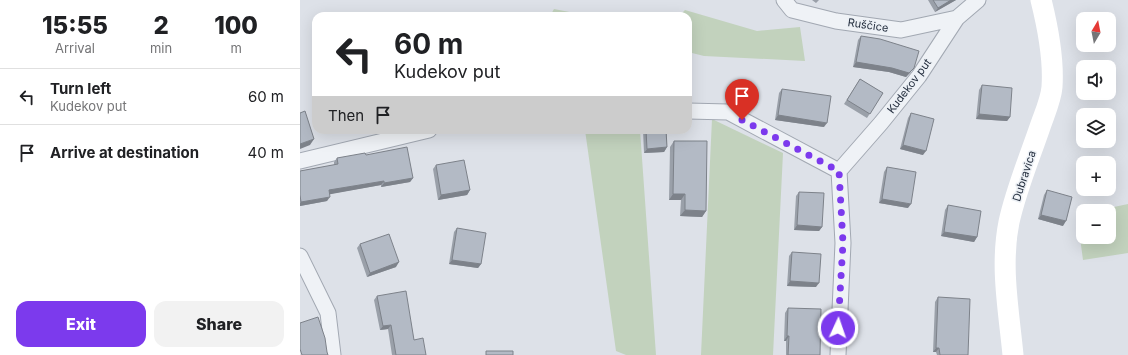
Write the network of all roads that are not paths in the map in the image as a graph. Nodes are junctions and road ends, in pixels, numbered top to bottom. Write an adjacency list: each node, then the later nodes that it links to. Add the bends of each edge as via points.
1 (784, 0): 4 (street, Ruščice, via 792,10 836,21 901,30)
2 (978, 0): 4 (street, Kudekov put)
3 (1042, 0): 12 (street, Dubravica, via 1051,49 1052,88 1009,223 1005,269)
4 (957, 18): 8 (street, Kudekov put, via 919,76)
5 (692, 111): 8 (street, via 728,112)
6 (412, 134): 7 (street)
7 (300, 161)
8 (839, 171): 11 (street, via 843,243)
9 (300, 256): 10 (street, via 328,312)
10 (333, 355)
11 (838, 355)
12 (1013, 355)

